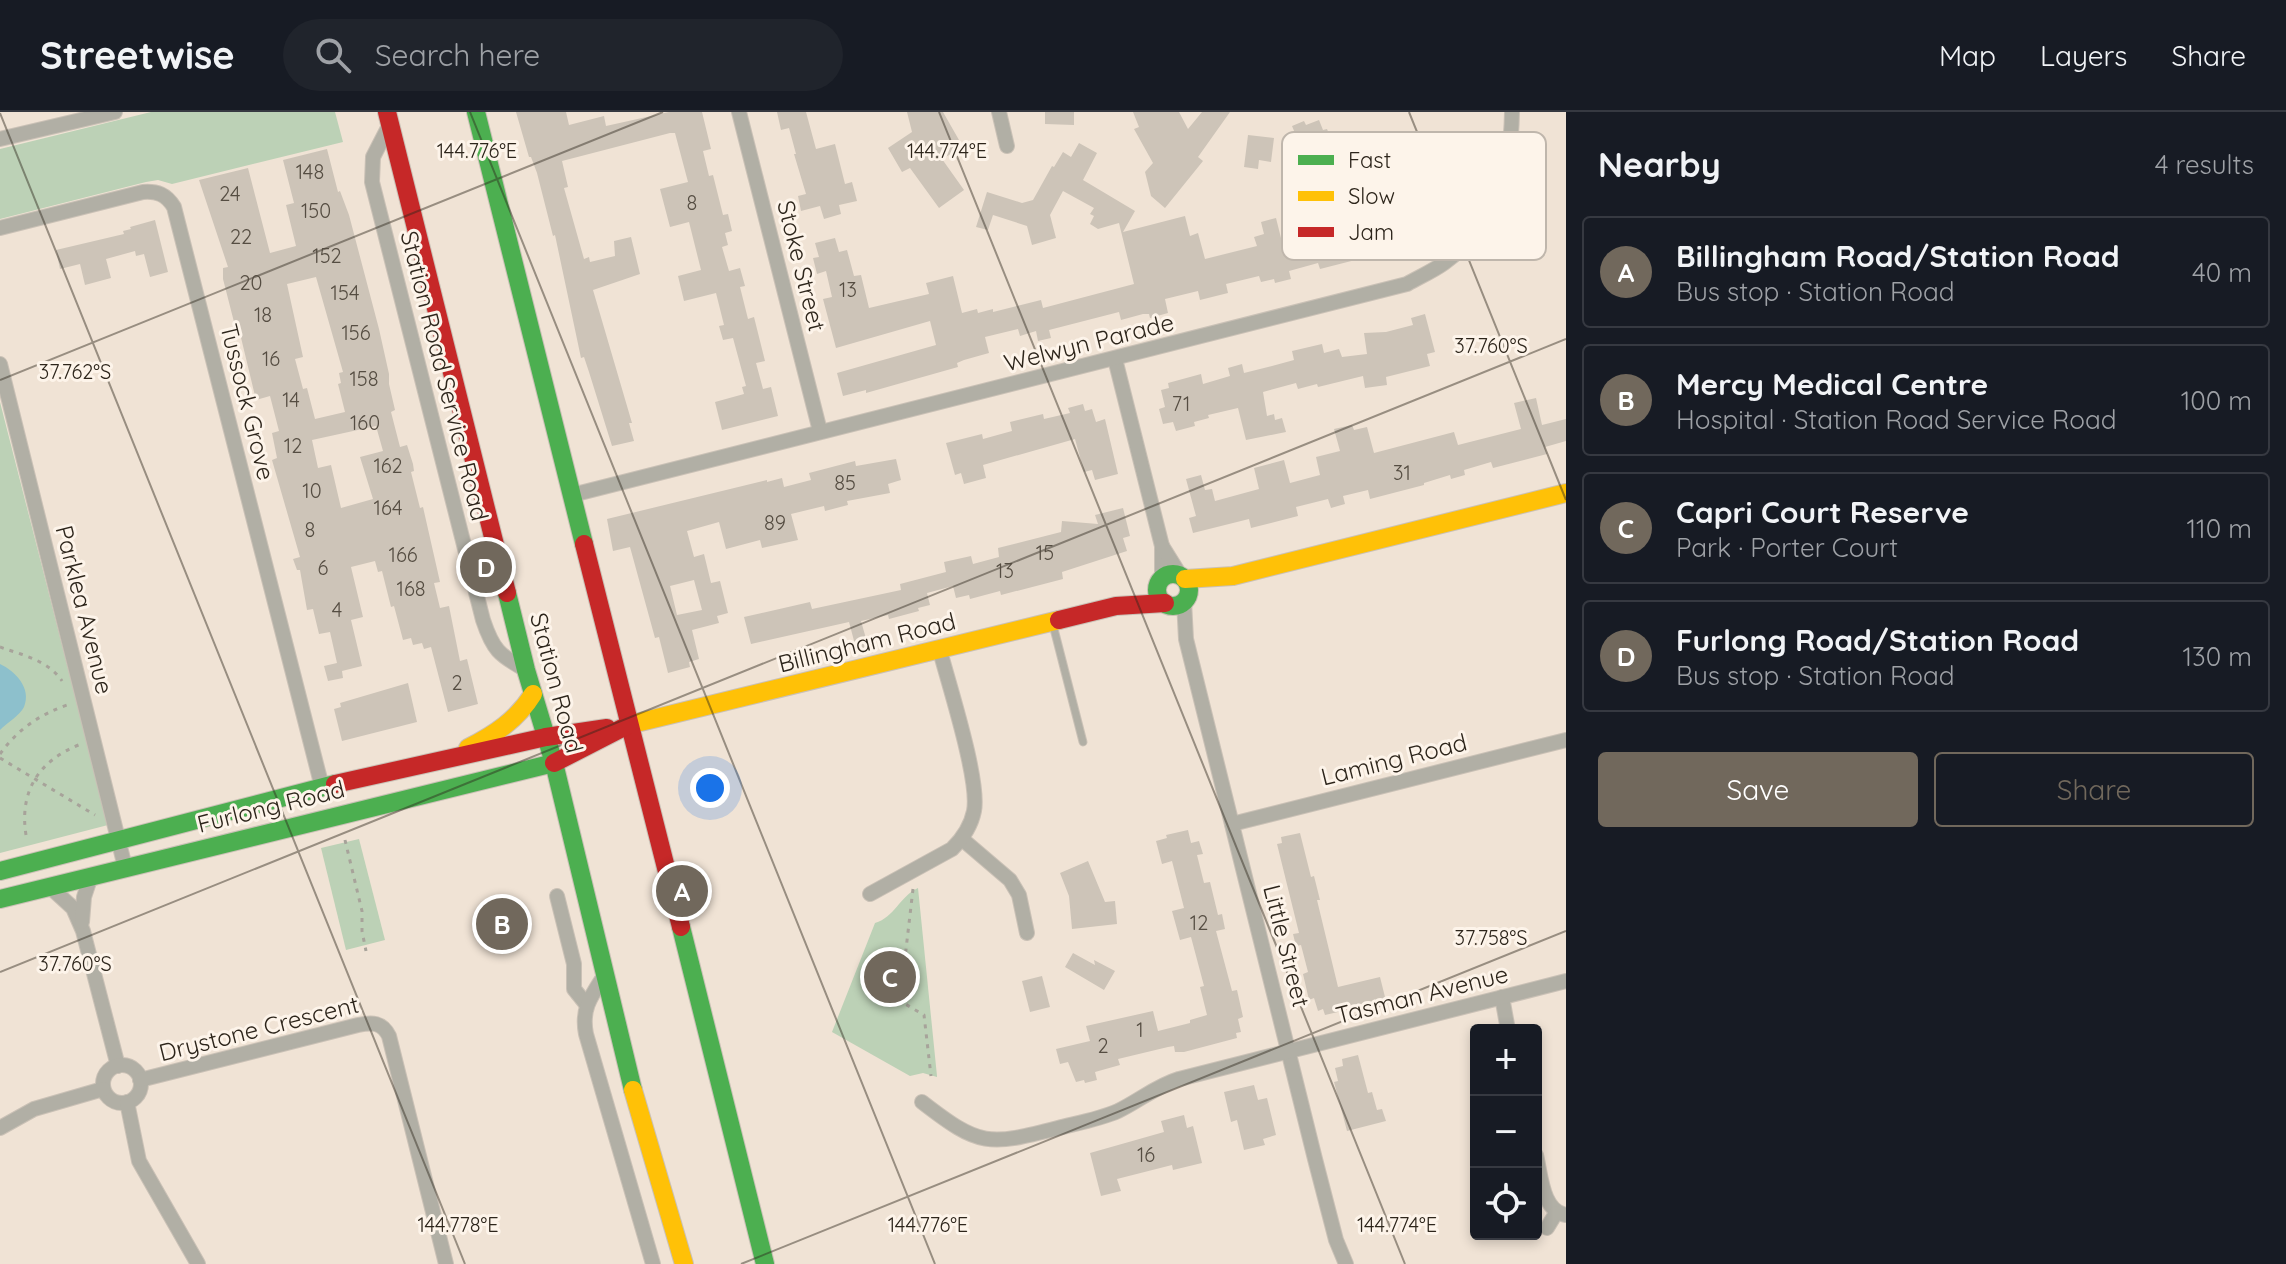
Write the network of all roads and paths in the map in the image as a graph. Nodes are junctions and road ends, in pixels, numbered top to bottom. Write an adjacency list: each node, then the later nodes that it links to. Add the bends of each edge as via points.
1 (115, 112): 6 (street)
2 (476, 112): 14 (main road)
3 (739, 112): 12 (street, Stoke Street)
4 (999, 112): 7 (street)
5 (388, 118): 19 (main road, Station Road); 19 (street, Station Road Service Road, via 371,166 376,197 490,644)
6 (2, 140)
7 (1007, 146)
8 (0, 228): 32 (street, Tussock Grove, via 143,192 155,191 174,207)
9 (1448, 260): 10 (street, Welwyn Parade, via 1407,284 1370,295)
10 (1115, 359): 12 (street, Welwyn Parade); 15 (street, Little Street)
11 (0, 364): 37 (street, Parklea Avenue)
12 (820, 431): 14 (street, Welwyn Parade)
13 (1566, 493): 15 (main road, Billingham Road)
14 (572, 495): 23 (main road)
15 (1174, 590): 16 (main road, Billingham Road); 34 (street, Little Street)
16 (1052, 621): 18 (main road, Billingham Road); 26 (lane)
17 (0, 647): 20 (path, via 53,669)
18 (940, 651): 23 (main road, Billingham Road); 36 (street, via 973,786 974,813)
19 (526, 670): 21 (main road, Station Road)
20 (65, 687)
21 (533, 694): 24 (main road, Station Road); 29 (main road, via 515,718)
22 (68, 695): 28 (path, via 70,703 41,714)
23 (628, 725): 24 (main road, Furlong Road); 30 (main road, Furlong Road); 71 (main road)
24 (546, 737): 29 (main road, Furlong Road); 30 (main road, Station Road)
25 (1566, 740): 34 (street, Laming Road)
26 (1083, 742)
27 (81, 744): 31 (path, via 57,755)
28 (0, 756): 31 (path)
29 (446, 758): 32 (main road, Furlong Road)
30 (554, 763): 39 (main road, Furlong Road); 50 (main road, Station Road)
31 (34, 778): 33 (path); 35 (path, via 24,810)
32 (322, 787): 37 (main road, Furlong Road)
33 (99, 817)
34 (1232, 824): 56 (street, Little Street)
35 (26, 835)
36 (962, 839): 44 (street); 48 (street, via 1010,880)
37 (118, 840): 39 (street, Parklea Avenue); 40 (main road, Furlong Road)
38 (345, 840): 49 (path)
39 (125, 867): 41 (main road, Furlong Road)
40 (0, 871)
41 (91, 876): 42 (main road, Furlong Road); 47 (street)
42 (49, 886): 46 (main road, Furlong Road); 47 (street, via 73,908)
43 (913, 889): 58 (path, via 900,1001 925,1017)
44 (870, 894)
45 (557, 896): 53 (street, via 574,964 574,989)
46 (0, 899)
47 (83, 931): 57 (street)
48 (1027, 933)
49 (366, 951)
50 (604, 976): 53 (street); 70 (main road, Station Road)
51 (1566, 981): 52 (street, Tasman Avenue)
52 (1496, 999): 54 (street); 55 (street); 56 (street, Tasman Avenue)
53 (586, 1004): 69 (street, via 586,1034)
54 (1500, 1024)
55 (1506, 1024)
56 (1289, 1050): 62 (street, Tasman Avenue, via 1165,1083 1115,1112 1011,1140 987,1141 962,1132); 72 (street, Little Street)
57 (118, 1066): 59 (street, via 132,1069); 60 (street, via 107,1072)
58 (931, 1076)
59 (140, 1080): 61 (street, via 139,1091); 68 (street, Drystone Crescent, via 358,1025 382,1027 389,1036)
60 (103, 1089): 61 (street, via 110,1099); 63 (street, via 34,1109)
61 (127, 1102): 67 (street, via 139,1161)
62 (922, 1102)
63 (0, 1128)
64 (1539, 1168): 65 (street, via 1546,1196)
65 (1561, 1214): 66 (street)
66 (1547, 1228)
67 (198, 1264)
68 (446, 1264)
69 (653, 1264)
70 (684, 1264)
71 (765, 1264)
72 (1346, 1264)

